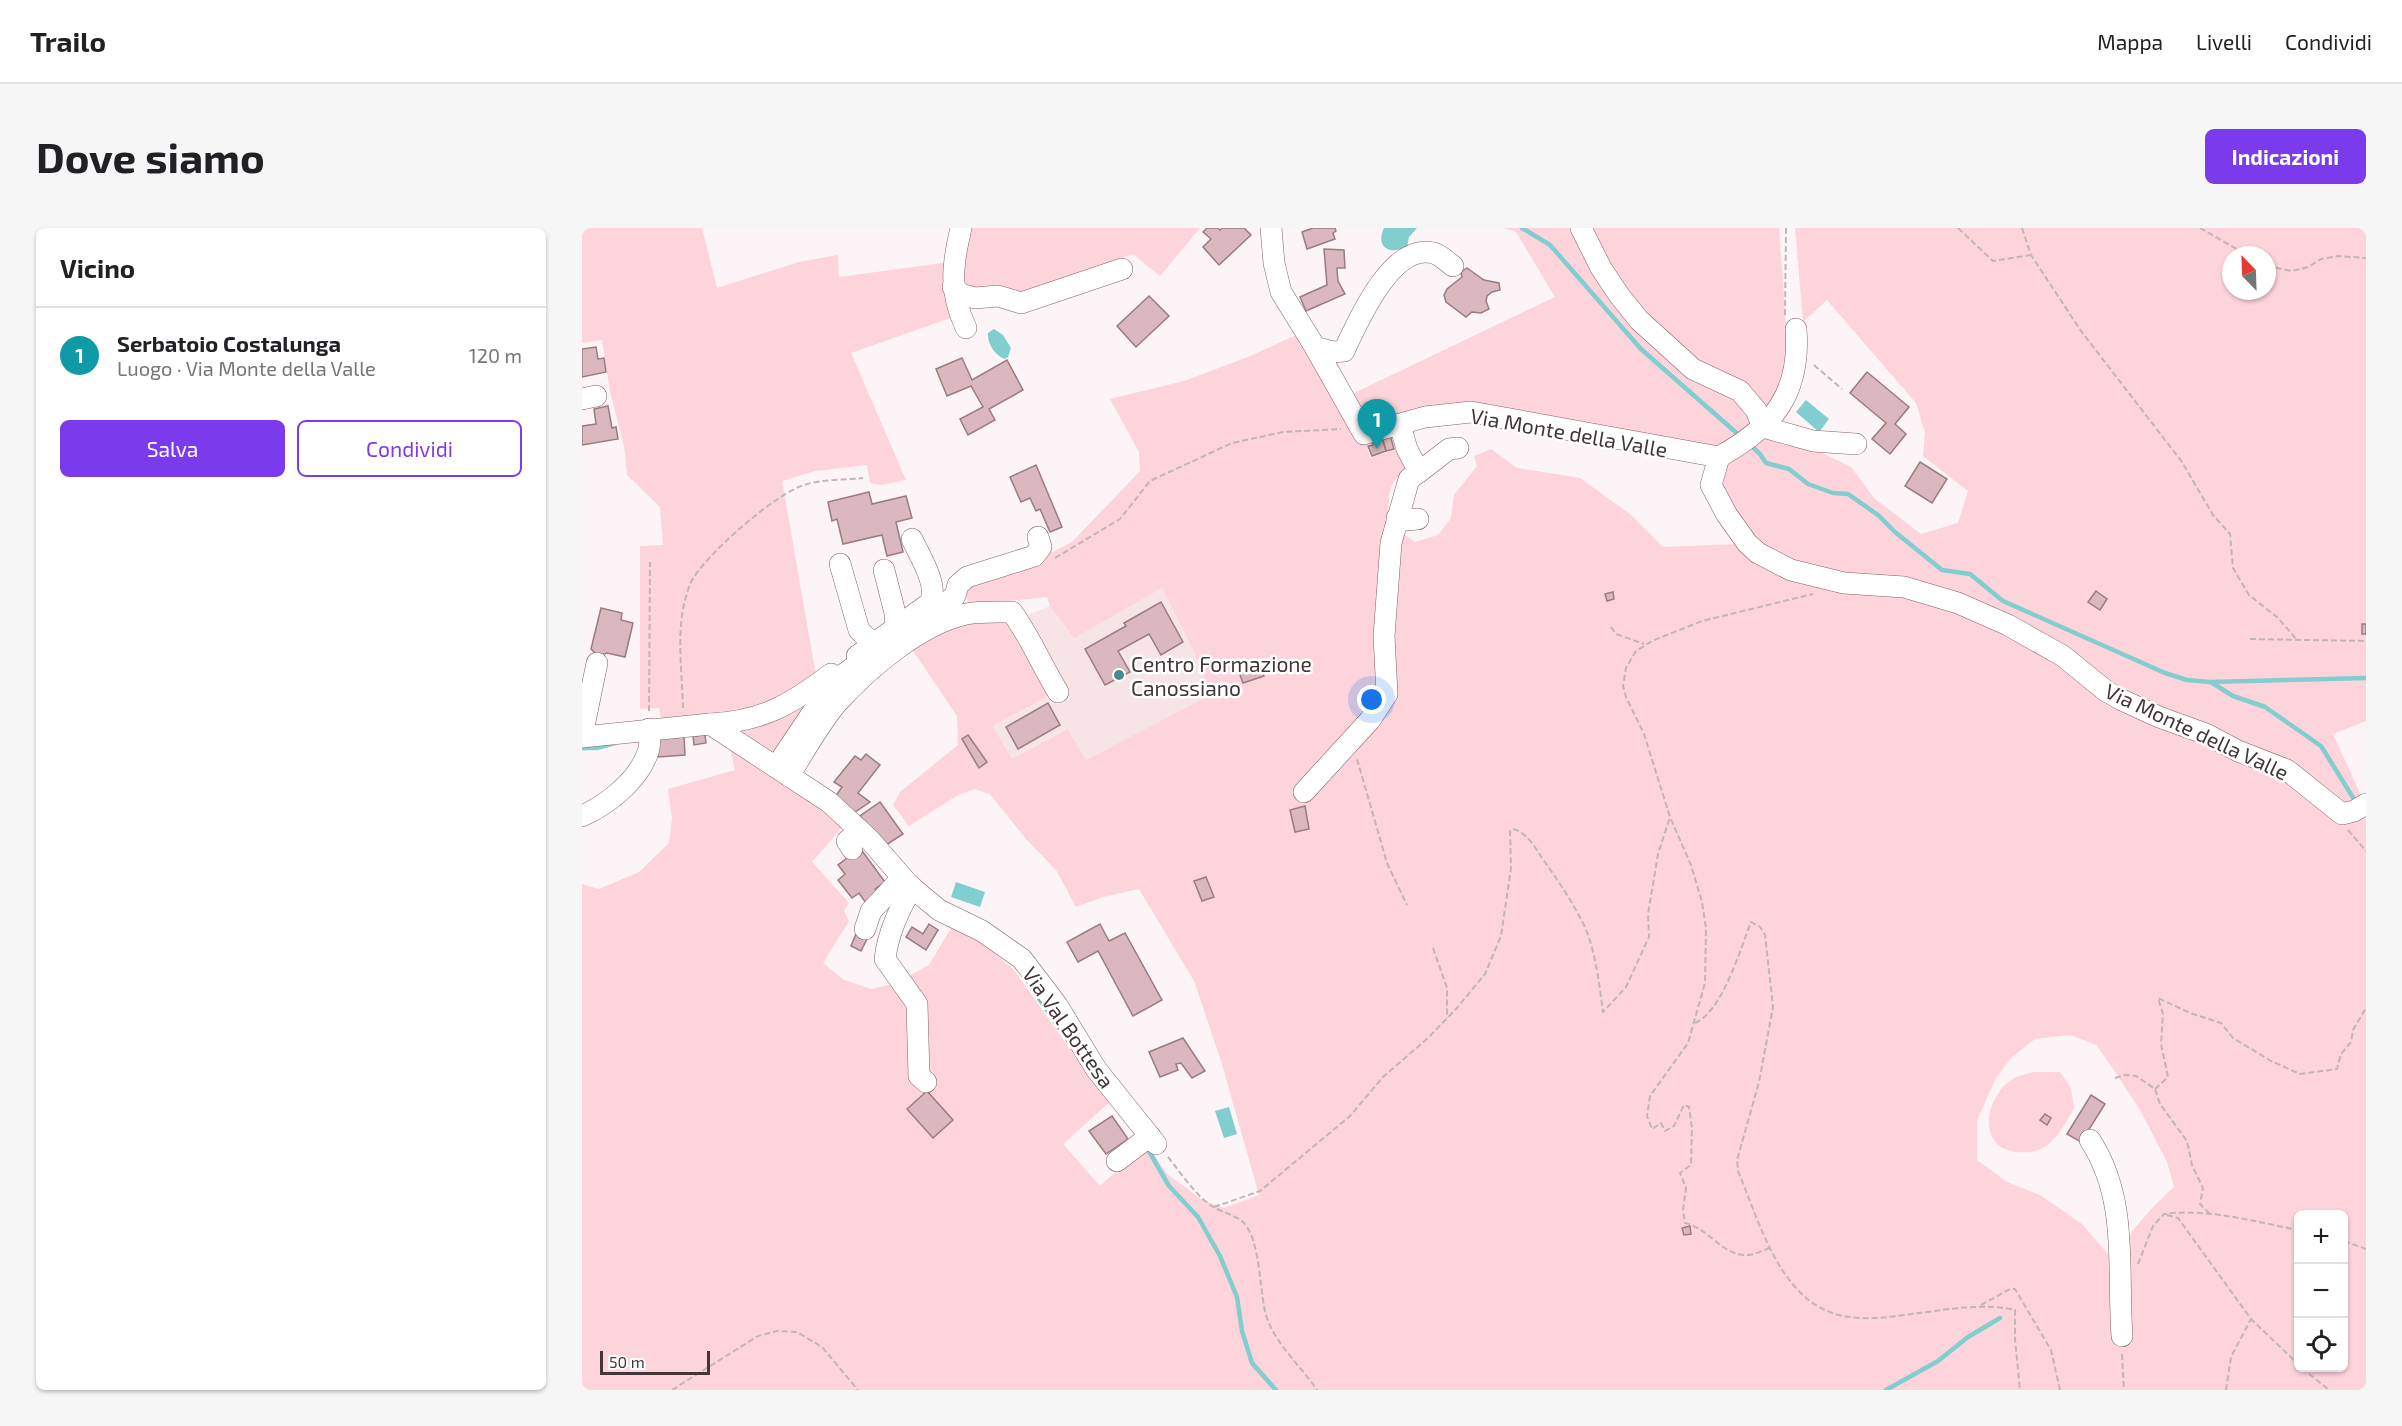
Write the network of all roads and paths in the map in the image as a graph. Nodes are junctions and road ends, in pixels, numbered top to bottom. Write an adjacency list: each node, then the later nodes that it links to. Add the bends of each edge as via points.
1 (961, 228): 14 (street, via 954,256)
2 (1271, 228): 17 (street, via 1281,292)
3 (1581, 228): 21 (street, via 1607,277 1639,320 1693,369 1740,391 1756,410)
4 (1786, 228): 16 (path)
5 (1958, 228): 9 (path, via 1993,261)
6 (2022, 228): 9 (path)
7 (2200, 228): 8 (path)
8 (2231, 246)
9 (2031, 255): 38 (path, via 2081,331 2182,462 2230,534 2233,568 2249,595 2278,618)
10 (2366, 258): 12 (path, via 2338,256 2292,271)
11 (1453, 266): 17 (street, via 1434,253 1419,253 1400,261 1360,316 1344,351)
12 (2276, 268)
13 (1122, 270): 14 (street, via 1021,303 998,296 975,298)
14 (953, 287): 15 (street)
15 (966, 328)
16 (1793, 328): 18 (street); 21 (street, via 1795,370 1787,395)
17 (1315, 347): 22 (street)
18 (1814, 365): 19 (path)
19 (1842, 389)
20 (1400, 425): 22 (street, Via Monte della Valle); 25 (street, Via Monte della Valle, via 1425,417 1472,412); 26 (street)
21 (1752, 436): 23 (street); 25 (street)
22 (1366, 439): 30 (path, via 1334,428 1283,432 1232,444 1150,481 1120,519)
23 (1856, 444)
24 (1458, 448): 26 (street, via 1449,449)
25 (1719, 457): 51 (street, Via Monte della Valle, via 1712,485 1727,515 1758,553 1791,570 1844,583 1904,587 1958,603 2063,656 2106,691 2158,717 2287,770 2336,811 2342,814)
26 (1419, 472): 48 (street, via 1409,479 1407,518 1391,543 1384,636 1387,694)
27 (863, 478): 45 (path, via 805,484 785,492 734,535 691,582 681,631)
28 (1038, 537): 49 (street, via 1041,547 1034,556 967,577 958,585 955,596 841,676 816,704)
29 (912, 539): 35 (street, via 932,584 933,597)
30 (1053, 559)
31 (650, 562): 46 (path)
32 (840, 564): 40 (street, via 859,630)
33 (884, 570): 35 (street)
34 (1814, 594): 41 (path, via 1702,621)
35 (896, 627): 40 (street)
36 (1611, 627): 41 (path, via 1616,634)
37 (2250, 639): 38 (path)
38 (2297, 640): 39 (path)
39 (2366, 641)
40 (873, 644): 44 (street, via 791,703 729,723)
41 (1646, 645): 53 (path, via 1636,651 1626,668 1623,686 1644,734)
42 (597, 663): 47 (street)
43 (1058, 692): 49 (street, via 1012,612 965,614 936,626 883,660 836,704)
44 (710, 724): 45 (street); 49 (street, Via Val Bottesa)
45 (684, 726): 46 (street)
46 (649, 729): 47 (street); 52 (street, via 649,750 642,766 619,792)
47 (582, 736)
48 (1352, 739): 50 (street); 56 (path, via 1387,863)
49 (782, 771): 55 (street, Via Val Bottesa, via 829,802 856,840)
50 (1304, 792)
51 (2357, 809): 54 (path, via 2347,828)
52 (582, 816)
53 (1670, 817): 61 (path, via 1658,854 1648,914 1649,937 1626,987 1603,1011 1584,927 1532,844 1513,829 1509,836 1511,868 1502,936 1485,974); 62 (path, via 1693,873 1706,928 1705,983)
54 (2366, 851)
55 (911, 886): 57 (street); 58 (street, via 871,911); 64 (street, via 885,959 916,1004 919,1076); 67 (street, Via Val Bottesa, via 939,910 982,931 1022,959)
56 (1407, 905)
57 (906, 916)
58 (865, 929)
59 (1433, 948): 61 (path, via 1447,988)
60 (2366, 1008): 65 (path, via 2337,1069 2300,1074 2233,1038 2221,1023 2158,998 2168,1077)
61 (1447, 1019): 69 (path, via 1383,1077 1350,1116 1260,1191)
62 (1694, 1024): 74 (path, via 1688,1043 1650,1096 1647,1116 1652,1130 1661,1123 1665,1131 1674,1126 1684,1105 1689,1107 1691,1165 1680,1173 1686,1188 1685,1223 1708,1233 1735,1254 1749,1256); 74 (path, via 1717,1004 1751,922 1760,927 1765,935 1773,1007 1760,1082 1737,1160)
63 (2115, 1078): 65 (path, via 2136,1076)
64 (926, 1082)
65 (2155, 1089): 71 (path, via 2160,1104 2187,1141 2192,1165 2203,1188 2200,1204)
66 (2090, 1140): 79 (street, via 2108,1176 2121,1239)
67 (1148, 1142): 68 (street); 69 (path)
68 (1117, 1161)
69 (1214, 1208): 84 (path, via 1244,1223 1254,1244 1269,1323 1278,1341)
70 (2164, 1214): 71 (path); 76 (path, via 2153,1226); 78 (path, via 2178,1218)
71 (2211, 1215): 72 (path)
72 (2294, 1229)
73 (2348, 1243): 75 (path)
74 (1770, 1248): 77 (path, via 1805,1297 1824,1310 1857,1318 1885,1318)
75 (2366, 1249)
76 (2138, 1264)
77 (1979, 1306): 85 (path, via 2015,1310); 86 (path, via 2015,1289 2051,1350)
78 (2251, 1319): 80 (path); 88 (path, via 2231,1357)
79 (2122, 1336): 87 (path)
80 (2294, 1360)
81 (2307, 1372): 89 (path)
82 (672, 1390): 83 (path, via 758,1336 777,1331 797,1332 822,1347)
83 (858, 1390)
84 (1317, 1390)
85 (2020, 1390)
86 (2060, 1390)
87 (2124, 1390)
88 (2226, 1390)
89 (2329, 1390)

